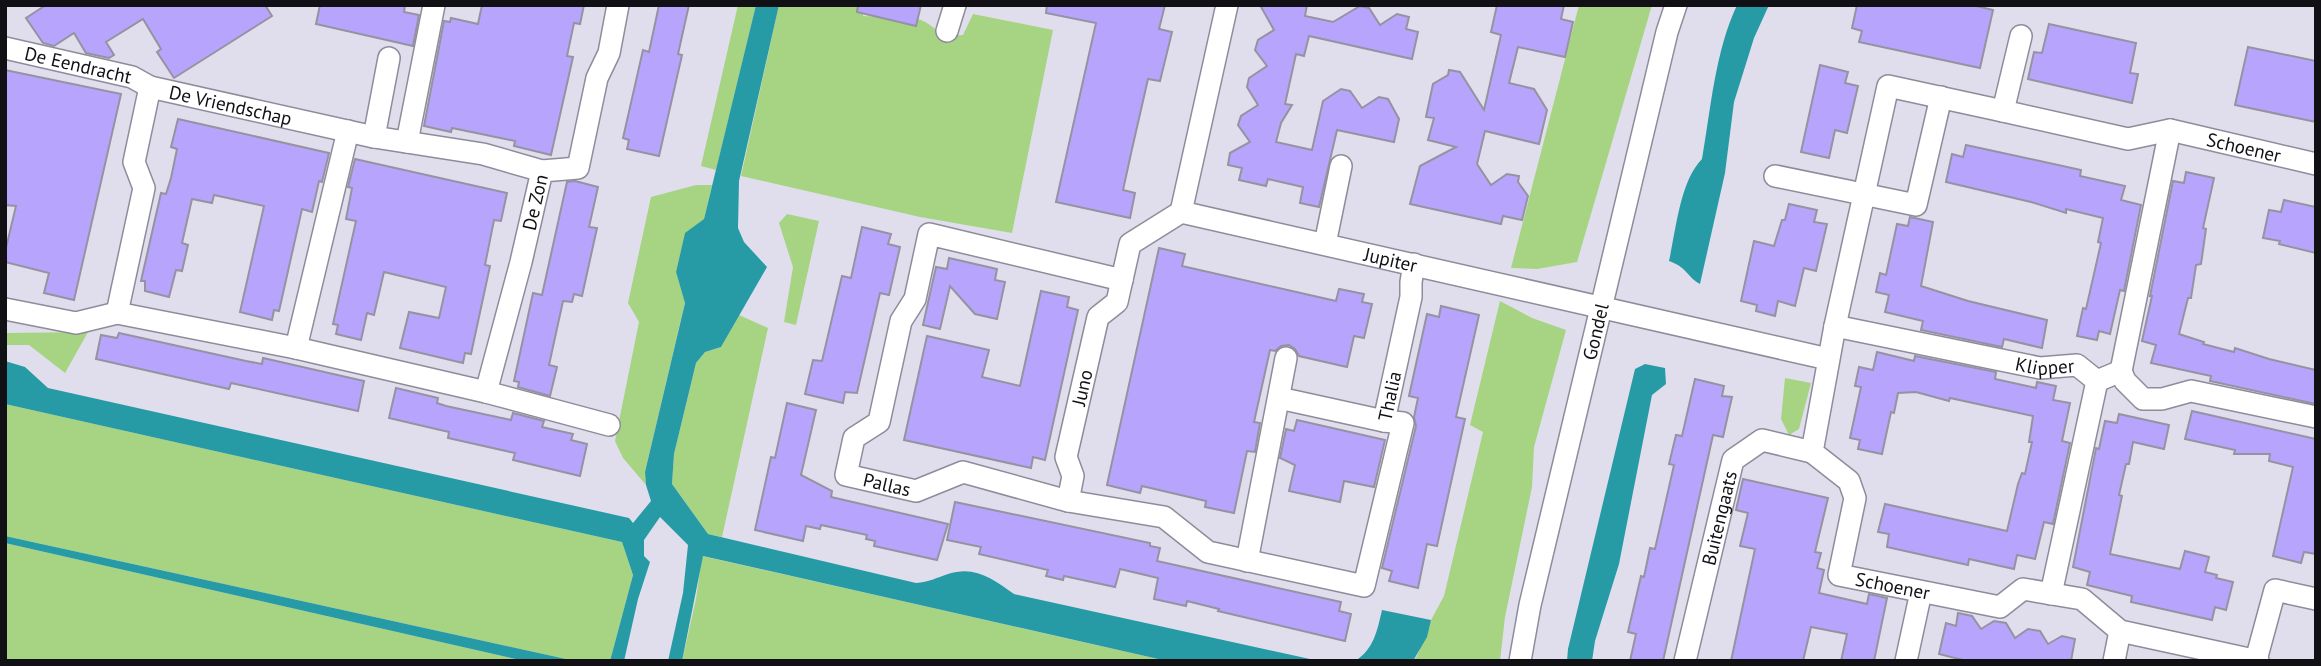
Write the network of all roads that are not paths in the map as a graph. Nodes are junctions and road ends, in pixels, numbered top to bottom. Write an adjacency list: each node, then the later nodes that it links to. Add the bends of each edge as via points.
1 (434, 5): 16 (street)
2 (618, 5): 19 (street, De Zon, via 578,167)
3 (955, 5): 6 (street)
4 (1227, 5): 22 (street)
5 (1676, 5): 26 (street, Gondel)
6 (947, 31)
7 (2021, 36): 12 (street)
8 (5, 48): 10 (street, De Eendracht, via 132,77)
9 (389, 58): 15 (street)
10 (150, 87): 14 (street, De Vriendschap); 28 (street, De Vriendschap, via 134,162 144,188)
11 (1941, 97): 12 (street, Schoener); 21 (street, via 1916,205); 21 (street, Schoener, via 1888,86)
12 (2003, 111): 13 (street, Schoener, via 2128,139)
13 (2170, 130): 17 (street, Schoener); 33 (street)
14 (348, 131): 15 (street, De Vriendschap); 30 (street)
15 (374, 137): 16 (street, De Vriendschap)
16 (407, 142): 19 (street, De Vriendschap, via 483,154)
17 (2316, 164)
18 (1341, 166): 23 (street)
19 (542, 171): 35 (street, De Zon)
20 (1776, 176): 21 (street)
21 (1864, 195): 29 (street, Schoener)
22 (1181, 212): 23 (street, Jupiter); 25 (street, via 1130,244)
23 (1325, 244): 24 (street, Jupiter)
24 (1414, 264): 26 (street, Jupiter); 38 (street, Thalia)
25 (1122, 280): 41 (street, Juno, via 1118,302 1098,317 1066,457 1073,476); 41 (street, Pallas, via 929,234 915,299 901,321 879,422 854,438 846,475 916,491 963,472)
26 (1601, 306): 32 (street); 48 (street, Gondel)
27 (5, 309): 28 (street, via 76,323)
28 (117, 313): 30 (street)
29 (1835, 326): 32 (street, Schoener); 34 (street, Klipper, via 2040,368 2077,365)
30 (296, 348): 35 (street)
31 (1286, 358): 36 (street)
32 (1828, 359): 40 (street, Schoener)
33 (2121, 371): 34 (street, Klipper); 37 (street, via 2143,399 2162,400 2191,391)
34 (2097, 381): 44 (street)
35 (486, 392): 39 (street)
36 (1279, 398): 38 (street, Thalia); 42 (street)
37 (2316, 416)
38 (1384, 421): 42 (street, Pallas, via 1403,423 1364,586)
39 (609, 425)
40 (1812, 452): 43 (street, Schoener, via 1849,481 1855,498 1839,575); 49 (street, Buitengaats, via 1762,440 1733,460)
41 (1068, 502): 42 (street, Pallas, via 1164,517 1208,552)
42 (1247, 561)
43 (1921, 592): 44 (street, Schoener, via 2000,607 2023,589); 50 (street)
44 (2051, 594): 46 (street, Schoener, via 2082,599)
45 (2316, 599): 47 (street, Schoener, via 2275,590)
46 (2120, 631): 47 (street, Schoener); 51 (street)
47 (2257, 660)
48 (1520, 661)
49 (1685, 661)
50 (1906, 661)
51 (2114, 661)

